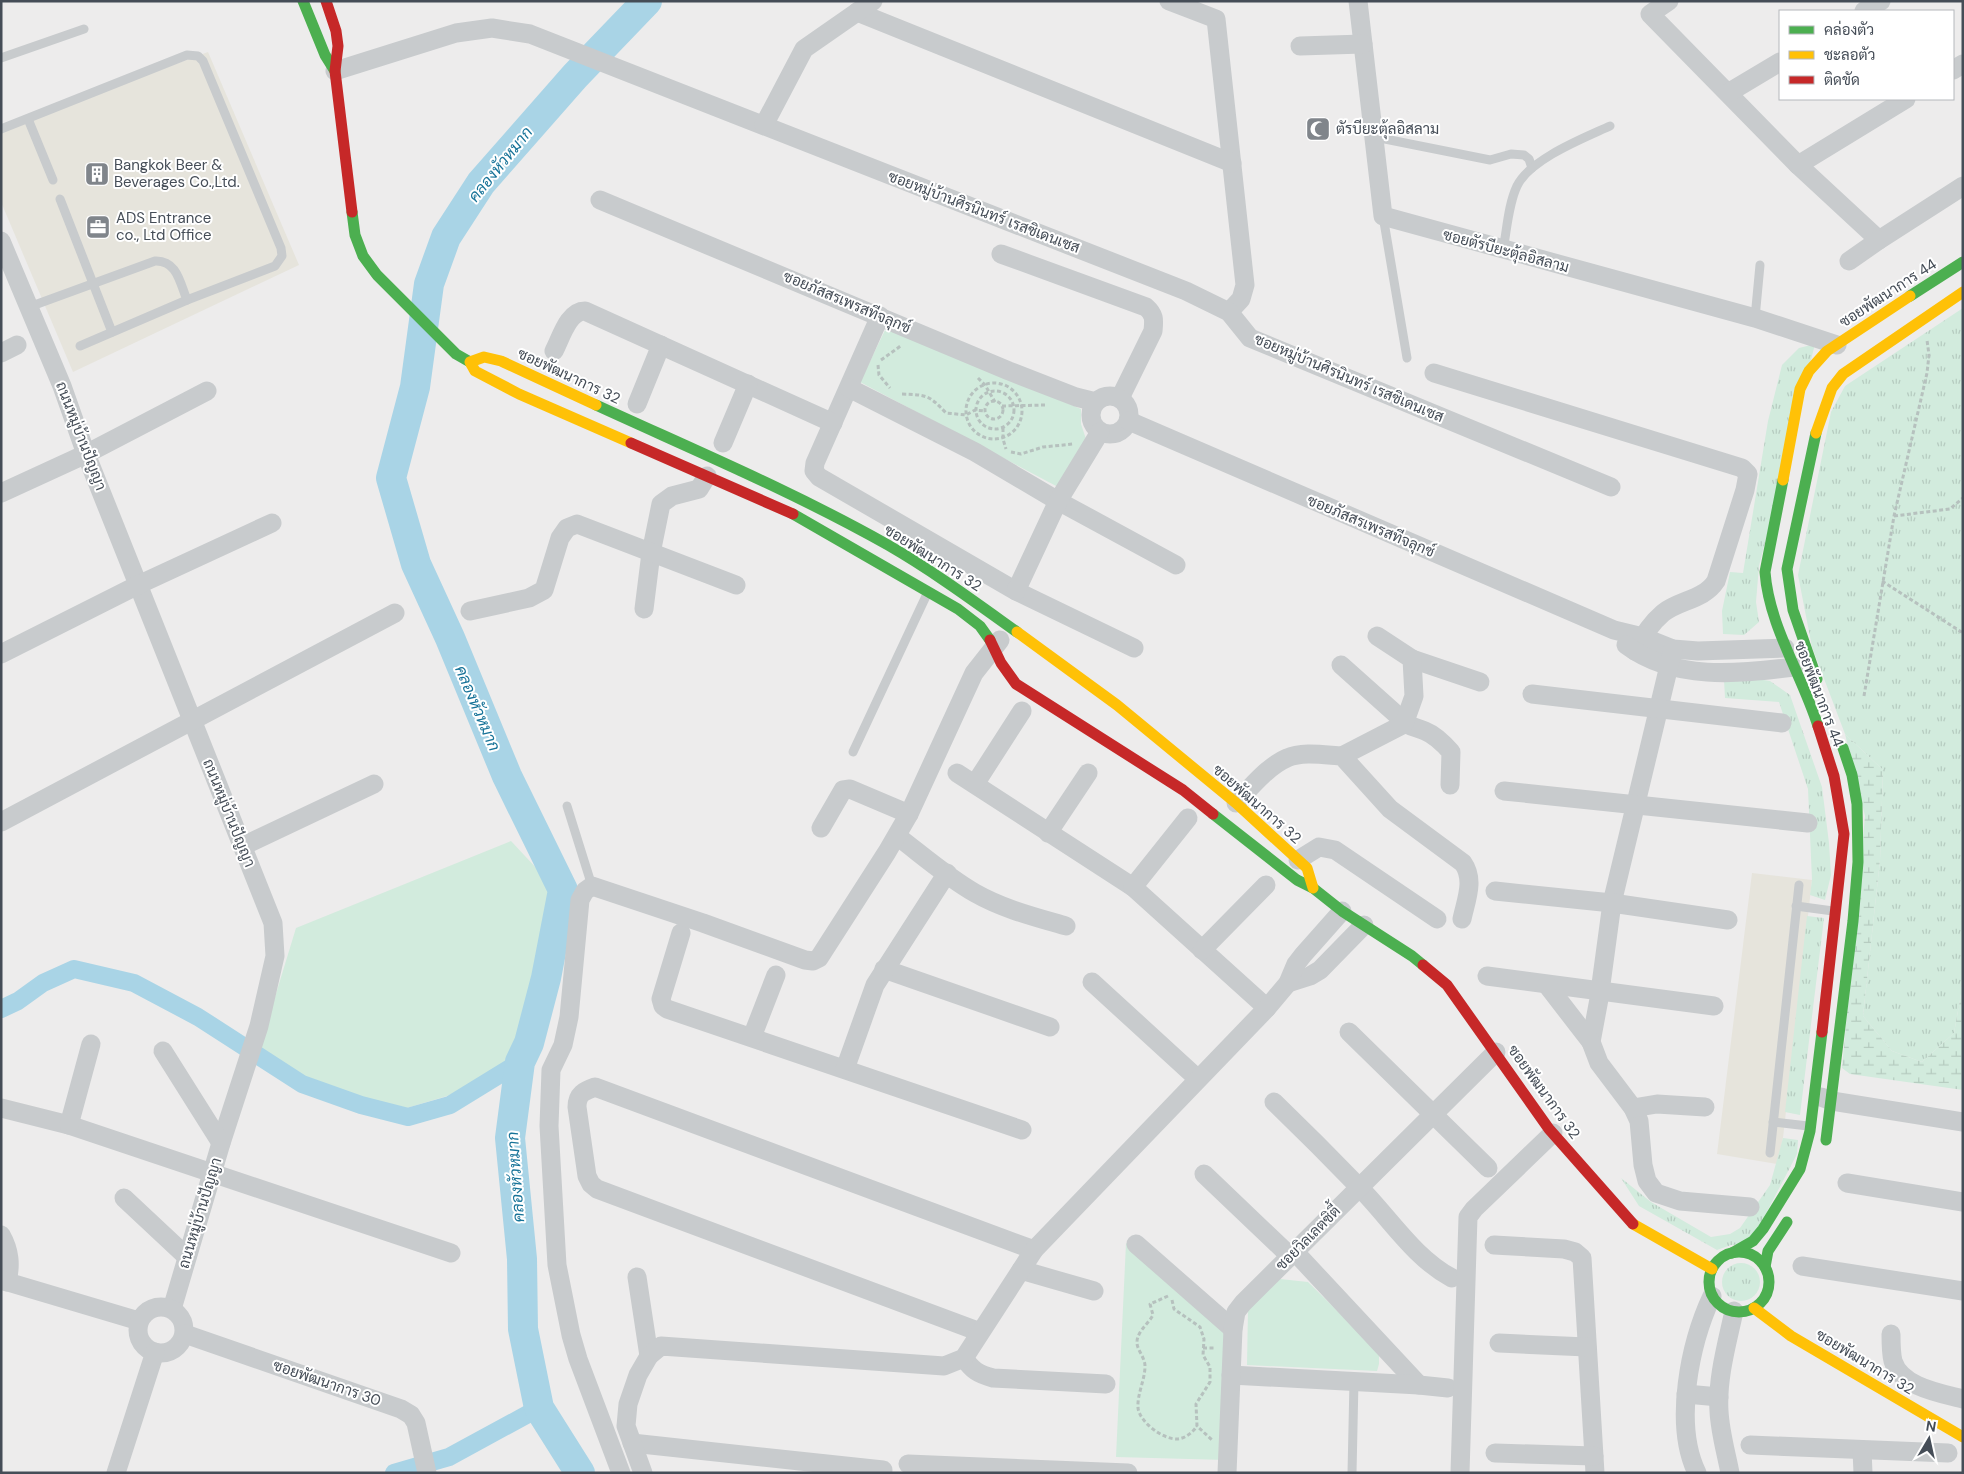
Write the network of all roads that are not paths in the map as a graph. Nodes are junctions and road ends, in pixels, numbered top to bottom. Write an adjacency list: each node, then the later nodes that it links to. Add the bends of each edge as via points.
1 (304, 1): 16 (street, ซอยพัฒนาการ 32, via 325,56)
2 (326, 1): 16 (street, ซอยพัฒนาการ 32, via 338,46)
3 (873, 1): 10 (street)
4 (1168, 1): 24 (street, via 1216,19)
5 (1358, 1): 12 (street)
6 (1669, 1): 8 (street)
7 (1881, 1): 9 (street)
8 (1644, 7): 17 (street)
9 (1866, 10)
10 (857, 12): 20 (street, via 804,49); 24 (street)
11 (84, 30): 14 (lane)
12 (1363, 44): 13 (street); 23 (street)
13 (1300, 46)
14 (1, 58)
15 (1779, 63): 17 (street)
16 (335, 71): 20 (street, ซอยหมู่บ้านศิรนินทร์ เรสซิเดนเซส, via 456,33 492,28 530,34); 52 (street, ซอยพัฒนาการ 32, via 355,235 363,256 377,275 456,354)
17 (1728, 93): 25 (street)
18 (1904, 100): 25 (street)
19 (28, 119): 22 (lane); 27 (lane); 41 (lane, via 188,55 198,56 203,61 282,256 275,266)
20 (764, 125): 43 (street, ซอยหมู่บ้านศิรนินทร์ เรสซิเดนเซส, via 1186,291)
21 (1610, 126): 26 (lane, via 1565,147)
22 (1, 129)
23 (1375, 137): 26 (lane, via 1490,160 1511,154 1524,155); 31 (street)
24 (1232, 163): 43 (street, via 1245,286 1241,299)
25 (1798, 165): 32 (street)
26 (1532, 168): 34 (lane, via 1518,185 1513,199)
27 (53, 180)
28 (1963, 186): 32 (street)
29 (60, 199): 39 (lane)
30 (600, 200): 44 (street, ซอยภัสสรเพรสทีจลุกซ์)
31 (1383, 216): 34 (street, ซอยตัรบียะตุ้ลอิสลาม); 51 (lane)
32 (1879, 240): 36 (street)
33 (1, 242): 42 (street)
34 (1503, 250): 45 (street, ซอยตัรบียะตุ้ลอิสลาม)
35 (1001, 254): 57 (street, via 1152,312 1152,331)
36 (1849, 261)
37 (1963, 262): 48 (street, ซอยพัฒนาการ 44)
38 (1760, 265): 45 (lane)
39 (92, 283): 41 (lane, via 163,260 172,265); 42 (lane); 46 (lane)
40 (1963, 292): 82 (street, ซอยพัฒนาการ 44, via 1860,361 1832,388 1822,414 1787,569 1787,583)
41 (188, 300): 46 (lane)
42 (29, 308): 64 (street, ถนนหมู่บ้านปัญญา)
43 (1229, 312): 66 (street, ซอยหมู่บ้านศิรนินทร์ เรสซิเดนเซส, via 1250,338)
44 (880, 316): 55 (street); 58 (street, ซอยภัสสรเพรสทีจลุกซ์, via 1076,397)
45 (1755, 318): 48 (street, ซอยตัรบียะตุ้ลอิสลาม)
46 (112, 332): 49 (lane)
47 (662, 345): 50 (street, via 595,314 579,311 572,315); 54 (street); 59 (street)
48 (1837, 345): 85 (street, ซอยพัฒนาการ 44, via 1809,371 1800,389 1765,572 1766,586)
49 (80, 346)
50 (554, 351)
51 (1407, 358)
52 (470, 362): 65 (street, ซอยพัฒนาการ 32, via 475,371 519,394); 79 (street, ซอยพัฒนาการ 32, via 484,358 501,361 792,496 887,545 942,578)
53 (1434, 373): 81 (street, via 1742,468 1748,474 1716,582 1710,590 1663,613 1645,631)
54 (748, 384): 61 (street); 63 (street)
55 (849, 388): 61 (street); 68 (street, via 975,452)
56 (207, 391): 64 (street)
57 (1120, 398): 58 (street, ซอยภัสสรเพรสทีจลุกซ์, via 1107,396); 60 (street, via 1129,408)
58 (1096, 402): 62 (street, via 1092,406 1091,418 1096,428)
59 (636, 404)
60 (1129, 421): 62 (street, via 1117,433); 81 (street, ซอยภัสสรเพรสทีจลุกซ์, via 1614,630)
61 (833, 423): 75 (street, via 814,463 814,471 819,478)
62 (1096, 439): 68 (street)
63 (723, 443)
64 (86, 454): 67 (street); 72 (street, ถนนหมู่บ้านปัญญา)
65 (707, 476): 70 (street, via 700,489 672,496 661,504); 74 (street, ซอยพัฒนาการ 32, via 790,513)
66 (1611, 487)
67 (1, 493)
68 (1058, 501): 71 (street); 75 (street)
69 (272, 523): 72 (street)
70 (651, 553): 73 (street); 76 (street); 77 (street, via 577,524 567,528 560,538 544,590 529,598)
71 (1176, 565)
72 (138, 585): 86 (street); 96 (street, ถนนหมู่บ้านปัญญา)
73 (736, 585)
74 (928, 591): 83 (street, ซอยพัฒนาการ 32, via 980,626); 100 (lane)
75 (1016, 591): 84 (street)
76 (644, 609)
77 (470, 611)
78 (395, 613): 96 (street)
79 (1009, 626): 83 (street); 108 (street, ซอยพัฒนาการ 32, via 1117,705)
80 (1377, 636): 88 (street)
81 (1639, 644): 87 (street, ซอยภัสสรเพรสทีจลุกซ์)
82 (1804, 644): 85 (street); 90 (street, ซอยพัฒนาการ 44)
83 (994, 648): 111 (street, via 974,673); 125 (street, ซอยพัฒนาการ 32, via 1016,684 1183,790 1297,880)
84 (1134, 648)
85 (1785, 648): 87 (street, ซอยภัสสรเพรสทีจลุกซ์, via 1698,651); 90 (street, ซอยพัฒนาการ 44)
86 (1, 654)
87 (1671, 657): 90 (street, ซอยภัสสรเพรสทีจลุกซ์, via 1694,671 1724,674); 94 (street)
88 (1412, 658): 91 (street); 98 (street, via 1414,696)
89 (1341, 665): 98 (street)
90 (1802, 665): 92 (street, ซอยพัฒนาการ 44); 130 (street, ซอยพัฒนาการ 44, via 1834,776 1844,834)
91 (1480, 682)
92 (1821, 690)
93 (1532, 694): 94 (street)
94 (1659, 709): 97 (street); 109 (street)
95 (1022, 712): 105 (street)
96 (193, 722): 113 (street); 118 (street, ถนนหมู่บ้านปัญญา)
97 (1782, 723)
98 (1404, 724): 101 (street); 106 (street, via 1426,732 1451,752)
99 (1838, 734): 157 (street, ซอยพัฒนาการ 44, via 1855,787 1857,888)
100 (853, 752)
101 (1342, 756): 108 (street, via 1287,758 1257,781); 132 (street, via 1390,809 1463,863 1469,872 1470,882)
102 (957, 773): 105 (street)
103 (1088, 773): 116 (street)
104 (374, 784): 118 (street)
105 (975, 784): 116 (street)
106 (1450, 784)
107 (1504, 791): 109 (street)
108 (1236, 803): 119 (street, ซอยพัฒนาการ 32)
109 (1636, 805): 114 (street); 127 (street)
110 (567, 806): 123 (lane)
111 (909, 814): 115 (street, via 850,789 843,790); 117 (street)
112 (1188, 818): 124 (street)
113 (1, 822)
114 (1808, 823)
115 (821, 828)
116 (1048, 833): 124 (street)
117 (897, 836): 120 (street); 123 (street, via 819,958 813,960 805,960)
118 (243, 846): 169 (street, ถนนหมู่บ้านปัญญา, via 273,923 276,956 259,1026)
119 (1298, 860): 125 (street, ซอยพัฒนาการ 32, via 1307,868); 131 (street, via 1319,847 1335,850)
120 (947, 873): 135 (street, via 986,898); 138 (street)
121 (1266, 885): 137 (street)
122 (1799, 885): 128 (lane)
123 (592, 886): 233 (street, via 580,900 569,1017 563,1045 551,1070 550,1150 557,1264 571,1335)
124 (1133, 887): 137 (street)
125 (1313, 888): 129 (street, ซอยพัฒนาการ 32)
126 (1495, 891): 127 (street)
127 (1612, 903): 133 (street); 144 (street)
128 (1796, 906): 130 (lane); 163 (lane)
129 (1342, 910): 134 (street, ซอยพัฒนาการ 32); 142 (street, via 1296,964)
130 (1835, 911): 156 (street, ซอยพัฒนาการ 44)
131 (1437, 919)
132 (1462, 919)
133 (1728, 920)
134 (1364, 925): 142 (street, via 1320,970); 153 (street, ซอยพัฒนาการ 32, via 1412,956 1447,985)
135 (1066, 926)
136 (681, 933): 149 (street, via 662,999 664,1006)
137 (1202, 950): 146 (street)
138 (884, 970): 147 (street); 154 (street, via 871,993)
139 (776, 975): 149 (street)
140 (1487, 976): 143 (street)
141 (1092, 982): 155 (street)
142 (1288, 983): 146 (street)
143 (1547, 985): 144 (street); 150 (street)
144 (1600, 991): 145 (street); 150 (street)
145 (1714, 1006)
146 (1267, 1008): 155 (street)
147 (1050, 1026)
148 (1349, 1032): 162 (street)
149 (752, 1037): 154 (street)
150 (1591, 1042): 161 (street, via 1600,1063)
151 (91, 1044): 165 (street)
152 (162, 1051): 169 (street)
153 (1496, 1052): 162 (street, ซอยวิลเลตซิตี้); 168 (street, ซอยพัฒนาการ 32)
154 (845, 1069): 167 (street)
155 (1198, 1079): 184 (street)
156 (1814, 1095): 157 (street); 166 (street, ซอยพัฒนาการ 44)
157 (1832, 1101): 164 (street); 170 (street, ซอยพัฒนาการ 44)
158 (1274, 1102): 176 (street)
159 (1704, 1107): 161 (street, via 1657,1104)
160 (1, 1108): 165 (street)
161 (1633, 1108): 179 (street, via 1639,1121 1647,1181 1656,1193 1680,1201)
162 (1433, 1114): 172 (street); 176 (street, ซอยวิลเลตซิตี้)
163 (1773, 1122): 166 (lane); 171 (lane)
164 (1963, 1122)
165 (69, 1125): 173 (street)
166 (1810, 1127): 186 (street, ซอยพัฒนาการ 44, via 1800,1170 1763,1229 1753,1241)
167 (1022, 1130)
168 (1553, 1133): 191 (street, ซอยพัฒนาการ 32, via 1633,1224); 237 (street, via 1468,1216)
169 (221, 1143): 173 (street, ถนนหมู่บ้านปัญญา)
170 (1823, 1150)
171 (1770, 1153)
172 (1488, 1168)
173 (212, 1173): 185 (street); 188 (street, ถนนหมู่บ้านปัญญา)
174 (1204, 1174): 187 (street)
175 (1847, 1183): 178 (street)
176 (1360, 1187): 187 (street, ซอยวิลเลตซิตี้); 194 (street, via 1423,1256)
177 (124, 1198): 188 (street)
178 (1963, 1202)
179 (1750, 1207)
180 (1793, 1214): 190 (street, via 1768,1251)
181 (1, 1235): 195 (street, via 10,1266)
182 (1136, 1244): 203 (street)
183 (1494, 1245): 208 (street, via 1564,1249 1582,1258)
184 (1034, 1250): 192 (street); 204 (street, via 595,1087 580,1094 577,1107 587,1176 596,1189)
185 (451, 1253)
186 (1732, 1253): 190 (street, via 1746,1252); 191 (street, via 1718,1260)
187 (1292, 1254): 203 (street, ซอยวิลเลตซิตี้, via 1243,1303 1236,1312); 215 (street)
188 (186, 1256): 200 (street, ถนนหมู่บ้านปัญญา)
189 (1802, 1266): 197 (street)
190 (1765, 1267): 199 (street, via 1769,1288)
191 (1712, 1269): 198 (street, via 1709,1278)
192 (1021, 1270): 196 (street); 204 (street)
193 (637, 1277): 210 (street)
194 (1452, 1278)
195 (4, 1281): 202 (street)
196 (1094, 1291)
197 (1963, 1291)
198 (1712, 1296): 201 (street); 217 (street, via 1700,1325)
199 (1754, 1308): 201 (street); 220 (street, ซอยพัฒนาการ 32, via 1791,1336)
200 (172, 1309): 202 (street, via 150,1309); 205 (street, via 182,1320)
201 (1734, 1311): 218 (street)
202 (139, 1321): 209 (street, via 139,1337 148,1349)
203 (1232, 1329): 212 (street, ซอยวิลเลตซิตี้)
204 (980, 1332): 211 (street)
205 (185, 1334): 209 (street, via 177,1348); 232 (street, ซอยพัฒนาการ 30, via 401,1409 416,1423)
206 (1891, 1334): 219 (street, via 1893,1362 1902,1378 1932,1391)
207 (1499, 1343): 208 (street)
208 (1587, 1347): 227 (street)
209 (155, 1352): 231 (street)
210 (649, 1356): 211 (street, via 661,1346 944,1366); 221 (street, via 628,1404 626,1426)
211 (964, 1358): 214 (street, via 971,1369 993,1378)
212 (1231, 1375): 213 (street); 228 (street, ซอยวิลเลตซิตี้)
213 (1354, 1381): 215 (street); 236 (lane)
214 (1106, 1384)
215 (1419, 1385): 216 (street)
216 (1448, 1388)
217 (1686, 1394): 218 (street); 238 (street, via 1684,1420)
218 (1720, 1397): 239 (street, via 1722,1434)
219 (1963, 1399)
220 (1963, 1437)
221 (632, 1443): 229 (street); 234 (street)
222 (1750, 1445): 223 (street)
223 (1862, 1450): 225 (street); 240 (street)
224 (1495, 1453): 227 (street)
225 (1948, 1453)
226 (908, 1464): 230 (street)
227 (1595, 1464)
228 (1227, 1466)
229 (883, 1470)
230 (1112, 1472): 235 (street)
231 (116, 1473)
232 (428, 1473)
233 (621, 1473)
234 (643, 1473)
235 (1128, 1473)
236 (1352, 1473)
237 (1460, 1473)
238 (1697, 1473)
239 (1730, 1473)
240 (1863, 1473)

